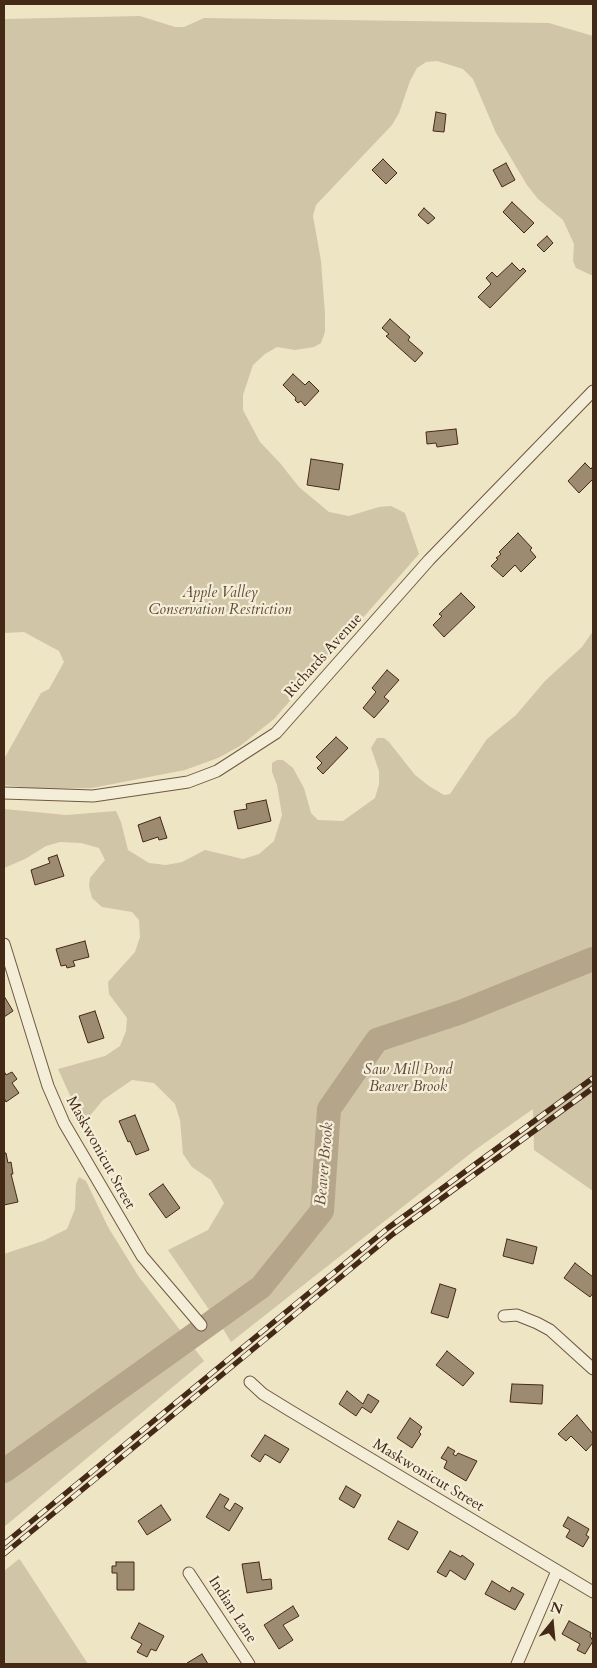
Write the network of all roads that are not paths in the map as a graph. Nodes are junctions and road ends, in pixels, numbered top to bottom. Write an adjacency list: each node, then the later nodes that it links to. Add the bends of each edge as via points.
1 (593, 391): 2 (street, Richards Avenue, via 429,560 276,733 217,771 188,782 93,796)
2 (4, 794)
3 (4, 944): 5 (street, Maskwonicut Street, via 48,1086 64,1122 142,1256)
4 (504, 1316): 6 (street, via 517,1315 543,1326)
5 (201, 1325)
6 (593, 1369)
7 (250, 1382): 8 (street, Maskwonicut Street, via 263,1394)
8 (557, 1571): 10 (street, Maskwonicut Street); 12 (street)
9 (189, 1573): 11 (street, Indian Lane)
10 (593, 1592)
11 (249, 1664)
12 (517, 1664)

